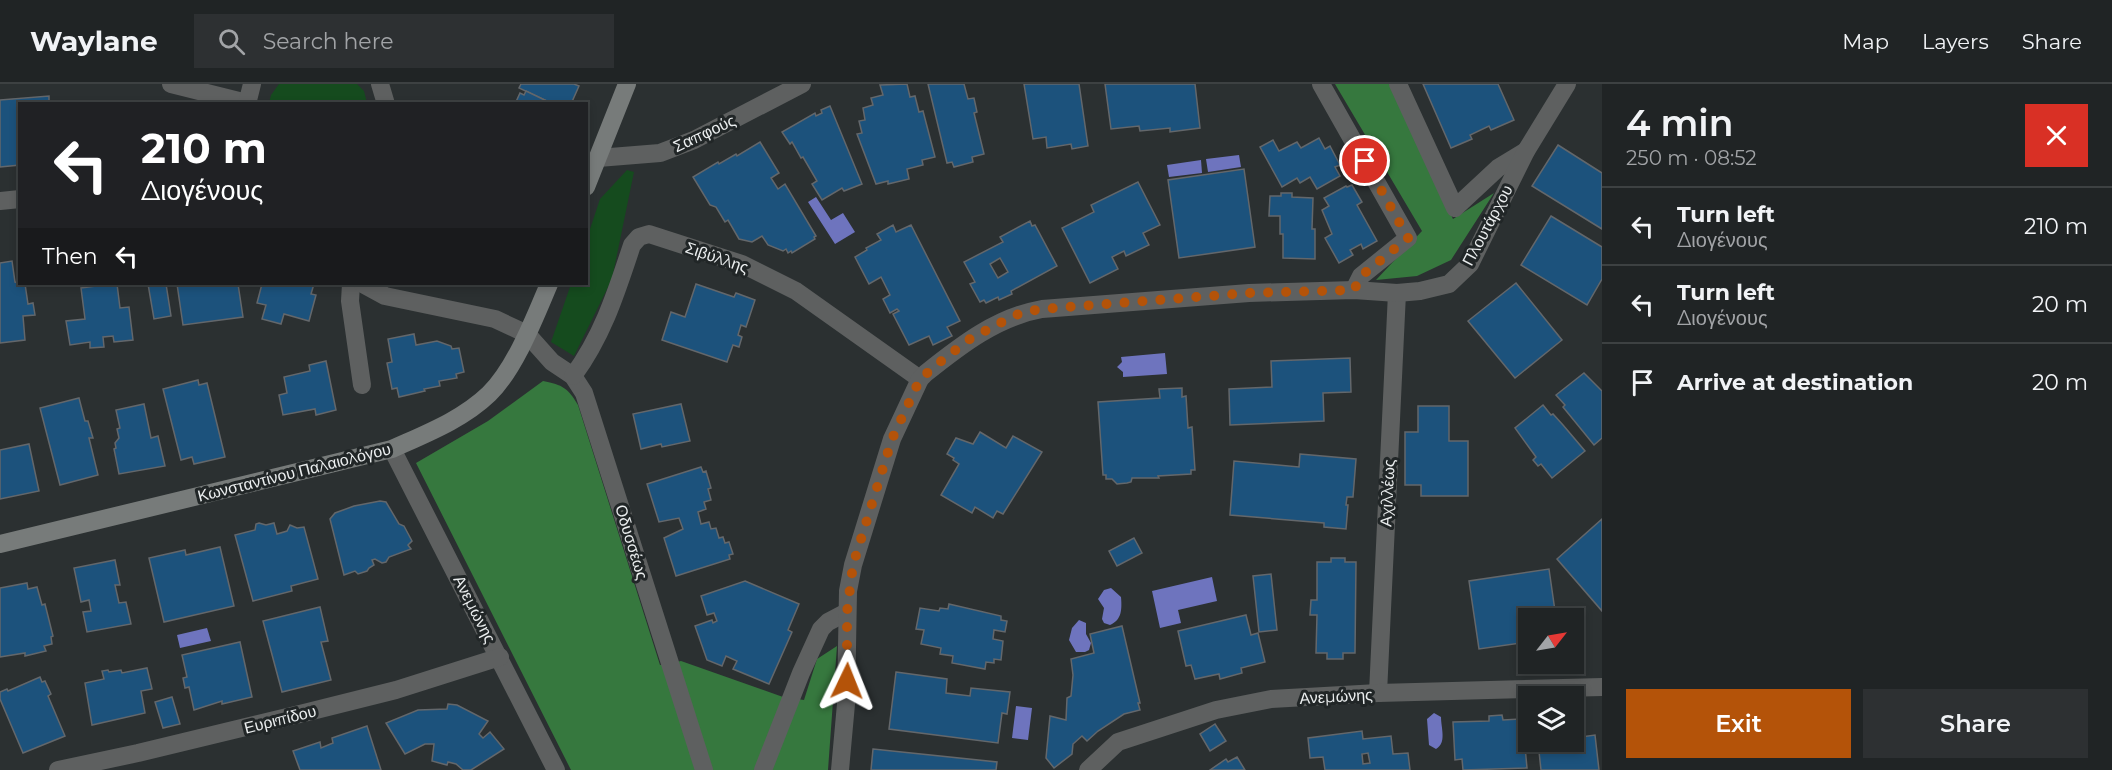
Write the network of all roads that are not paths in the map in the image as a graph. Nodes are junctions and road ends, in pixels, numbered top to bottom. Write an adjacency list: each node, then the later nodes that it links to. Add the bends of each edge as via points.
1 (171, 84): 8 (street)
2 (252, 84): 9 (street)
3 (627, 84): 11 (street)
4 (802, 84): 11 (street, Σαπφούς, via 694,140 660,153)
5 (1321, 84): 18 (street, via 1408,238 1361,276)
6 (1398, 84): 10 (street, via 1455,208 1498,168)
7 (1567, 84): 10 (street, Πλουτάρχου)
8 (243, 102)
9 (247, 102)
10 (1526, 151): 19 (street, Πλουτάρχου, via 1470,264 1449,284)
11 (598, 158): 12 (street)
12 (588, 182)
13 (18, 199): 14 (street)
14 (0, 201)
15 (351, 285): 23 (street)
16 (365, 285): 20 (street, via 385,296 495,319)
17 (549, 285): 20 (street, Κωνσταντίνου Παλαιολόγου)
18 (1354, 290): 19 (street, Πλουτάρχου); 22 (street, Πλουτάρχου, via 1068,305 1023,312 970,339)
19 (1397, 292): 29 (street, Αχιλλέως)
20 (526, 334): 21 (street, Οδυσσέως, via 552,362); 24 (street, Κωνσταντίνου Παλαιολόγου, via 489,393 468,410)
21 (573, 376): 22 (street, Σιβύλλης, via 591,352 607,317 632,245 649,234 742,264 796,291); 32 (street, Οδυσσέως, via 588,404)
22 (920, 379): 26 (street, Πλουτάρχου, via 892,439 853,565)
23 (362, 385)
24 (392, 449): 25 (street, Κωνσταντίνου Παλαιολόγου); 27 (street, Ανεμώνης)
25 (0, 544)
26 (847, 612): 33 (street, via 824,625 817,636); 34 (street, Πλουτάρχου, via 846,704)
27 (500, 657): 30 (street, Ευριπίδου, via 396,690); 31 (street, Ανεμώνης)
28 (1602, 687): 29 (street, Ανεμώνης)
29 (1378, 693): 35 (street, Ανεμώνης, via 1271,699 1216,710 1118,742)
30 (58, 770)
31 (556, 770)
32 (704, 770)
33 (764, 770)
34 (840, 770)
35 (1088, 770)

